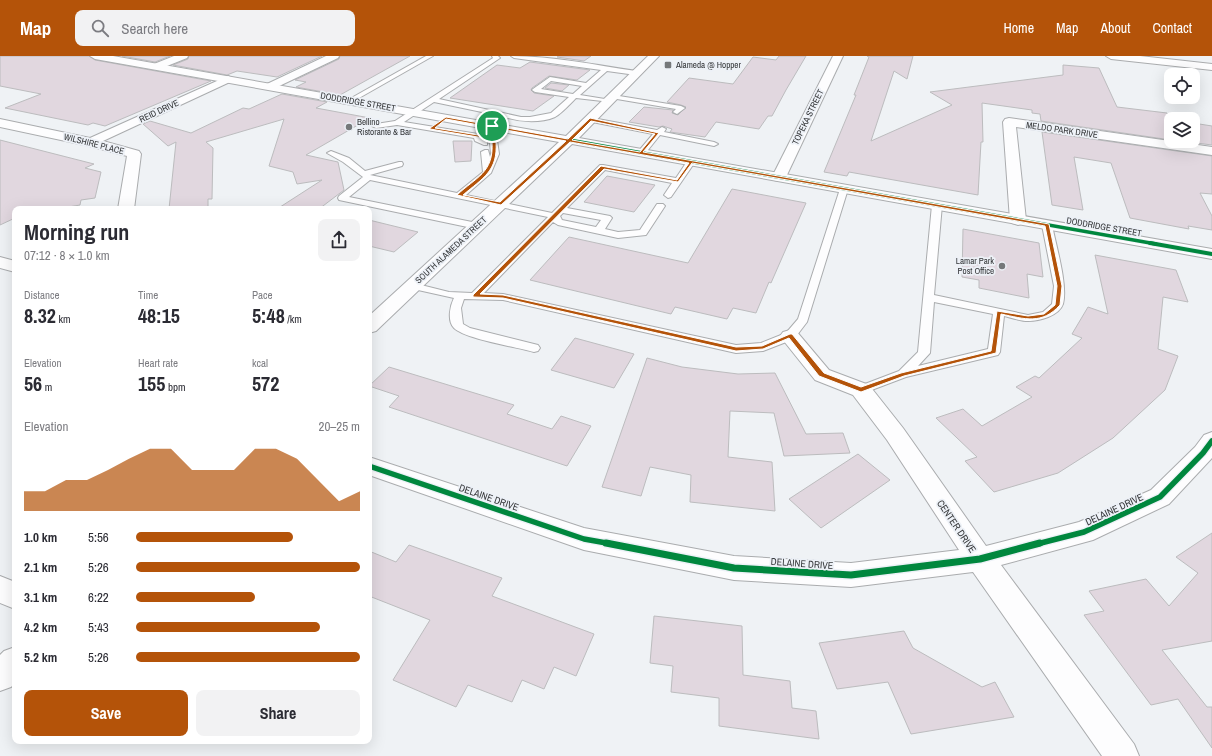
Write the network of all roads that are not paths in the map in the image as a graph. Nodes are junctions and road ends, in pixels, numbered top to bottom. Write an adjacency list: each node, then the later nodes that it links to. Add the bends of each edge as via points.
1 (96, 56): 10 (street, DODDRIDGE STREET)
2 (183, 56): 10 (street)
3 (334, 56): 16 (street)
4 (430, 56): 19 (lane)
5 (495, 56): 20 (lane, via 497,58)
6 (514, 56): 12 (lane)
7 (654, 56): 13 (street, SOUTH ALAMEDA STREET)
8 (838, 56): 43 (street, TOPEKA STREET)
9 (1111, 56): 11 (street)
10 (158, 66): 14 (street, DODDRIDGE STREET)
11 (1212, 67)
12 (607, 68): 13 (lane); 15 (lane)
13 (636, 73): 18 (street, SOUTH ALAMEDA STREET)
14 (228, 79): 16 (street, DODDRIDGE STREET); 33 (street, REID DRIVE)
15 (587, 85): 17 (lane); 17 (lane, via 550,79 535,90)
16 (271, 86): 19 (street, DODDRIDGE STREET)
17 (575, 96): 18 (lane); 23 (lane, via 553,115 530,119)
18 (611, 99): 22 (lane, via 681,108); 25 (street, SOUTH ALAMEDA STREET)
19 (350, 100): 21 (street, DODDRIDGE STREET)
20 (434, 100): 21 (lane); 23 (lane)
21 (414, 112): 24 (street, DODDRIDGE STREET); 27 (lane)
22 (677, 112)
23 (507, 115): 29 (lane)
24 (446, 118): 29 (street, DODDRIDGE STREET); 30 (lane)
25 (590, 119): 31 (lane); 32 (street, SOUTH ALAMEDA STREET)
26 (0, 123): 33 (street, WILSHIRE PLACE)
27 (397, 123): 28 (lane); 30 (lane)
28 (376, 126)
29 (492, 126): 32 (street, DODDRIDGE STREET)
30 (431, 128): 41 (lane, via 480,141 494,142 495,154)
31 (660, 131): 34 (lane); 38 (lane)
32 (569, 140): 38 (street, DODDRIDGE STREET); 48 (street, SOUTH ALAMEDA STREET)
33 (91, 142): 50 (street, WILSHIRE PLACE, via 134,154)
34 (714, 144)
35 (1212, 151): 53 (street, MELDO PARK DRIVE, via 1009,122)
36 (331, 153): 42 (lane, via 346,160)
37 (481, 153): 41 (lane)
38 (641, 153): 39 (street, DODDRIDGE STREET)
39 (691, 162): 43 (street, DODDRIDGE STREET); 44 (lane)
40 (399, 164): 42 (lane)
41 (487, 173): 46 (lane)
42 (366, 176): 46 (lane); 55 (lane, via 342,198)
43 (779, 177): 45 (street, DODDRIDGE STREET)
44 (678, 181): 47 (lane); 52 (lane, via 603,167)
45 (844, 189): 49 (street, DODDRIDGE STREET); 66 (lane, via 803,320)
46 (460, 195): 48 (lane)
47 (668, 195)
48 (501, 204): 52 (lane); 55 (street, SOUTH ALAMEDA STREET)
49 (937, 205): 53 (street, DODDRIDGE STREET); 63 (lane)
50 (126, 206)
51 (660, 206): 56 (lane, via 643,233 618,235)
52 (558, 213): 56 (lane, via 558,222); 56 (lane, via 607,218); 62 (lane)
53 (1018, 220): 54 (street, DODDRIDGE STREET)
54 (1047, 225): 57 (street, DODDRIDGE STREET); 64 (lane, via 1059,286 1057,305 1046,315 1028,318)
55 (477, 226): 60 (street, SOUTH ALAMEDA STREET)
56 (599, 231)
57 (1211, 255)
58 (0, 262): 59 (street)
59 (12, 266)
60 (413, 286): 61 (lane); 65 (street, SOUTH ALAMEDA STREET)
61 (460, 296): 62 (lane); 67 (lane, via 455,308 458,325 466,331)
62 (475, 296): 66 (lane, via 503,297 736,349 763,348)
63 (928, 297): 64 (lane); 68 (lane, via 924,353)
64 (999, 312): 68 (lane, via 994,352)
65 (372, 325)
66 (790, 336): 69 (street, via 822,375)
67 (534, 348)
68 (903, 374): 69 (lane)
69 (861, 390): 72 (street, CENTER DRIVE)
70 (1212, 440): 72 (street, DELAINE DRIVE, via 1203,453 1160,497 1084,532)
71 (372, 467): 72 (street, DELAINE DRIVE, via 584,539 734,568 851,575)
72 (980, 559): 77 (street, CENTER DRIVE)
73 (0, 589): 74 (street)
74 (12, 595)
75 (12, 665): 76 (street)
76 (0, 676)
77 (1122, 756)

